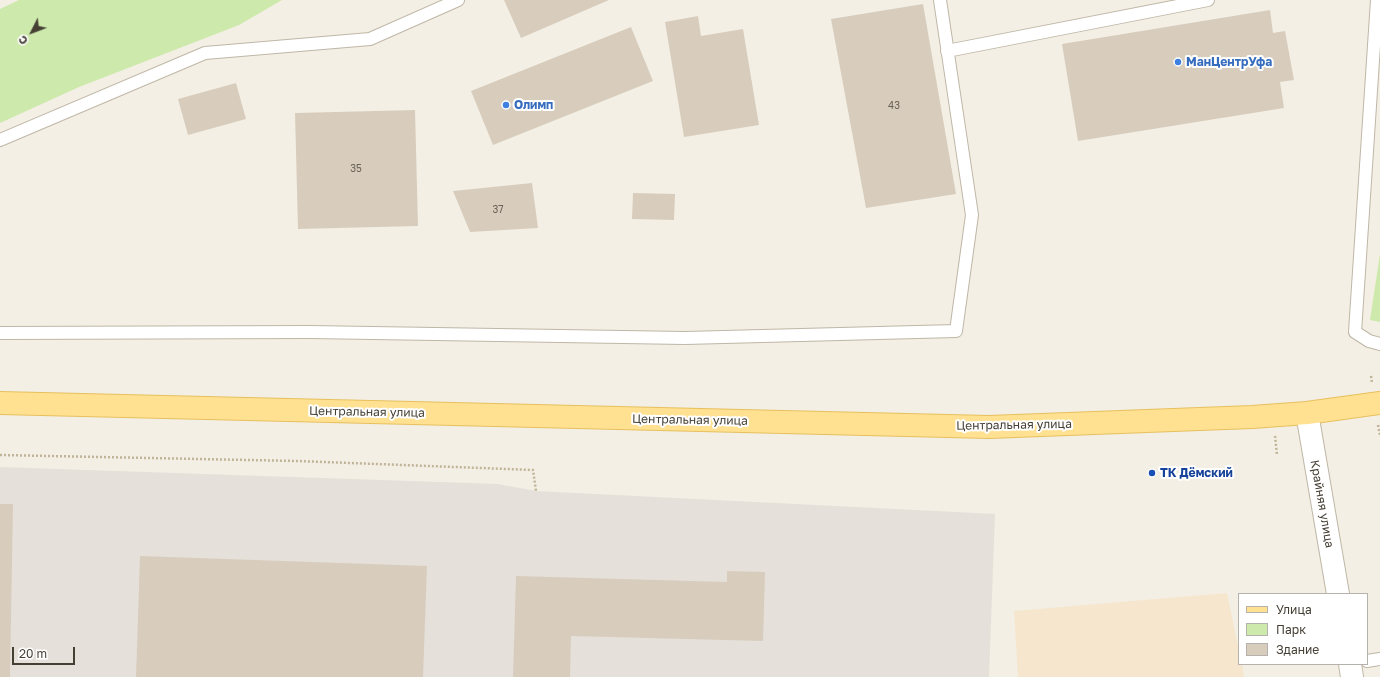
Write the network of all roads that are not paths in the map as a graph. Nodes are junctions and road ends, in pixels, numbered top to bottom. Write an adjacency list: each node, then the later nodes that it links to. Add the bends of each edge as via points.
1 (458, 0): 6 (lane, via 370,39 205,53)
2 (940, 0): 5 (lane)
3 (1208, 0): 5 (lane)
4 (1377, 0): 8 (lane, via 1355,332 1369,341)
5 (947, 51): 7 (lane, via 972,215 956,332 685,338 310,332)
6 (0, 140)
7 (0, 333)
8 (1380, 344)
9 (0, 403): 11 (main road, Центральная улица, via 989,427)
10 (1380, 403): 11 (main road, Центральная улица)
11 (1306, 413): 12 (street, Крайняя улица)
12 (1338, 593)
13 (1380, 659): 14 (lane)
14 (1368, 661)
15 (1350, 665): 16 (street)
16 (1352, 677)

